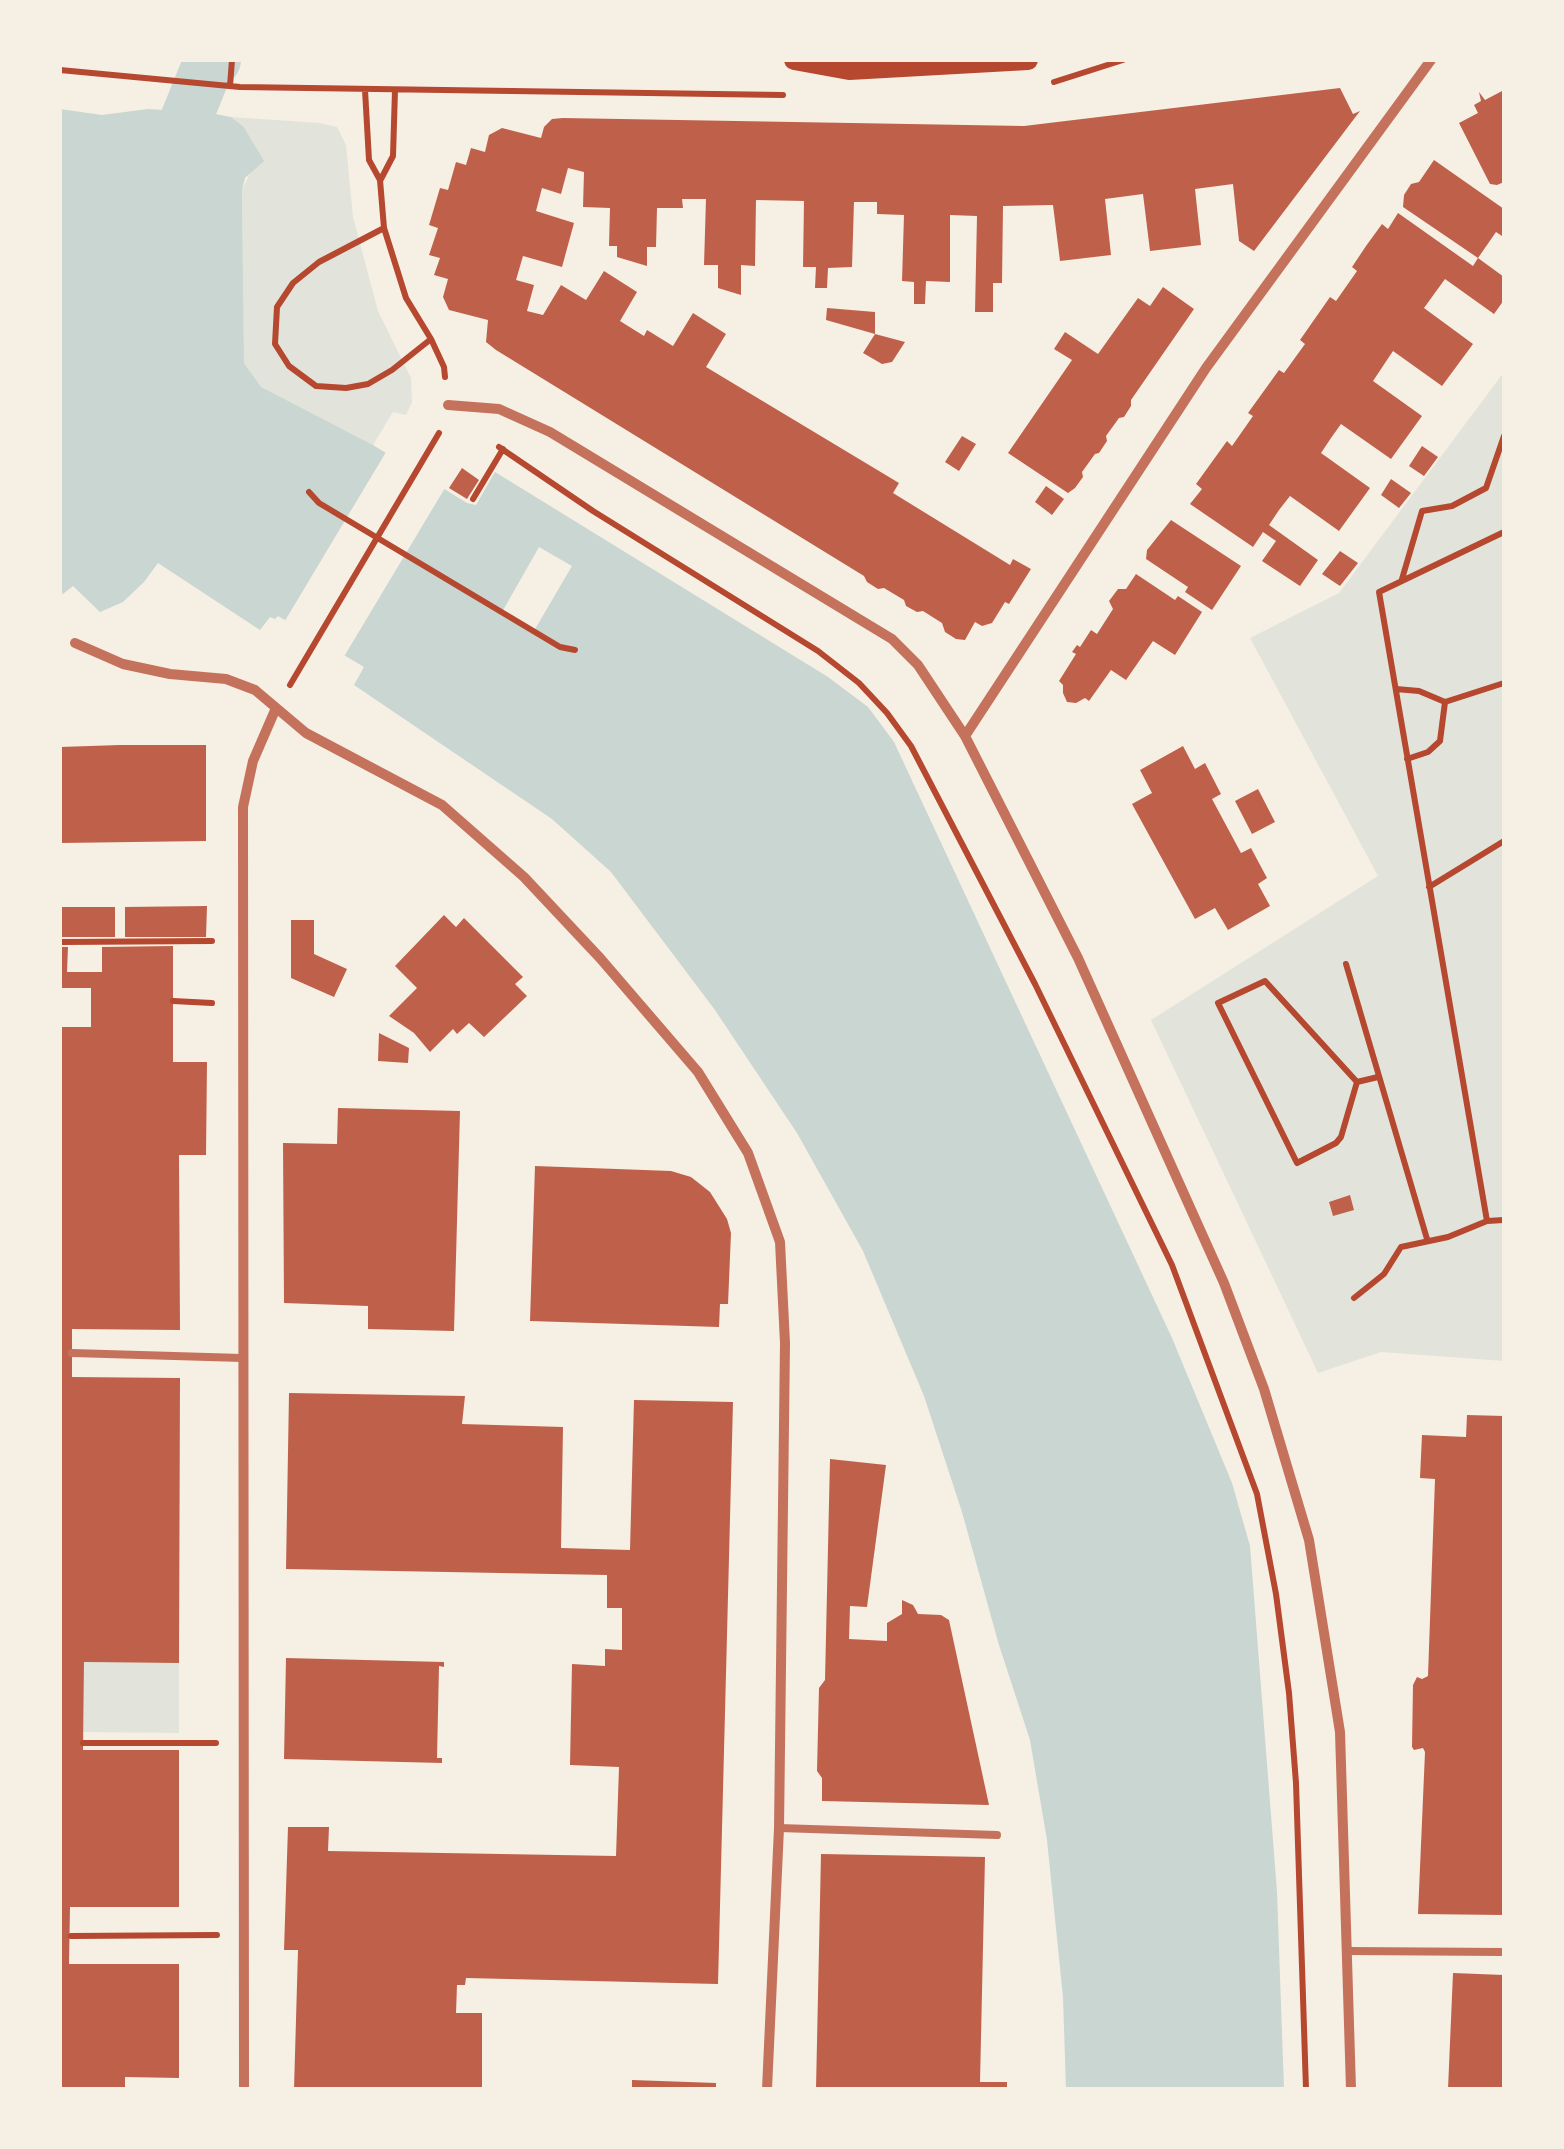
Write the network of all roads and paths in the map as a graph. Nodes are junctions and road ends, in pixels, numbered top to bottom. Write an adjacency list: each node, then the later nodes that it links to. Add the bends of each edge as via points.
1 (232, 60): 6 (path)
2 (794, 60): 3 (main road, via 849,70)
3 (1028, 60)
4 (1430, 60): 29 (street, via 1206,368)
5 (60, 70): 6 (path)
6 (230, 86): 7 (path)
7 (365, 90): 8 (path); 10 (path, via 369,160)
8 (395, 90): 9 (path); 10 (path, via 393,156)
9 (781, 95)
10 (380, 180): 11 (path)
11 (384, 228): 12 (path, via 406,298); 12 (path, via 319,262 293,284 277,307 275,344 289,366 316,386 346,388 368,384)
12 (430, 339): 13 (path, via 444,367)
13 (448, 405): 15 (path); 29 (street, via 499,408 550,432 892,639)
14 (1504, 436): 21 (path, via 1486,488 1452,506 1422,511)
15 (503, 449): 18 (path); 54 (path, via 859,683 910,746 1036,984 1172,1265 1257,1494 1289,1692)
16 (422, 458): 20 (path)
17 (309, 492): 20 (path)
18 (474, 499)
19 (1504, 532): 21 (path)
20 (376, 536): 23 (path); 24 (path, via 560,648)
21 (1402, 580): 26 (path, via 1379,592)
22 (75, 643): 28 (street, via 122,664 226,679 255,690)
23 (311, 646)
24 (575, 650)
25 (1504, 683): 27 (path)
26 (1395, 689): 27 (path); 30 (path)
27 (1445, 702): 30 (path, via 1440,741)
28 (276, 708): 33 (street, via 246,785); 46 (street, via 306,733 442,805 524,877 698,1072 748,1153 780,1242 785,1343)
29 (965, 736): 50 (street, via 1086,976 1224,1282 1264,1389 1309,1540 1340,1732)
30 (1407, 759): 32 (path)
31 (1504, 841): 32 (path)
32 (1429, 887): 39 (path)
33 (244, 941): 34 (path); 43 (street)
34 (60, 942)
35 (1346, 964): 36 (path)
36 (1378, 1077): 37 (path); 40 (path)
37 (1357, 1082): 37 (path, via 1336,1144 1297,1163 1218,1003 1265,980)
38 (1504, 1220): 39 (path)
39 (1486, 1221): 40 (path, via 1448,1238)
40 (1427, 1239): 41 (path, via 1400,1246 1384,1274)
41 (1354, 1298)
42 (72, 1353): 43 (lane)
43 (242, 1358): 45 (street)
44 (83, 1743): 45 (path)
45 (242, 1743): 48 (street)
46 (779, 1828): 47 (lane); 53 (street)
47 (996, 1835)
48 (243, 1934): 49 (path); 52 (street)
49 (71, 1936)
50 (1348, 1951): 51 (lane); 55 (street)
51 (1504, 1952)
52 (244, 2089)
53 (766, 2089)
54 (1306, 2089)
55 (1351, 2089)

